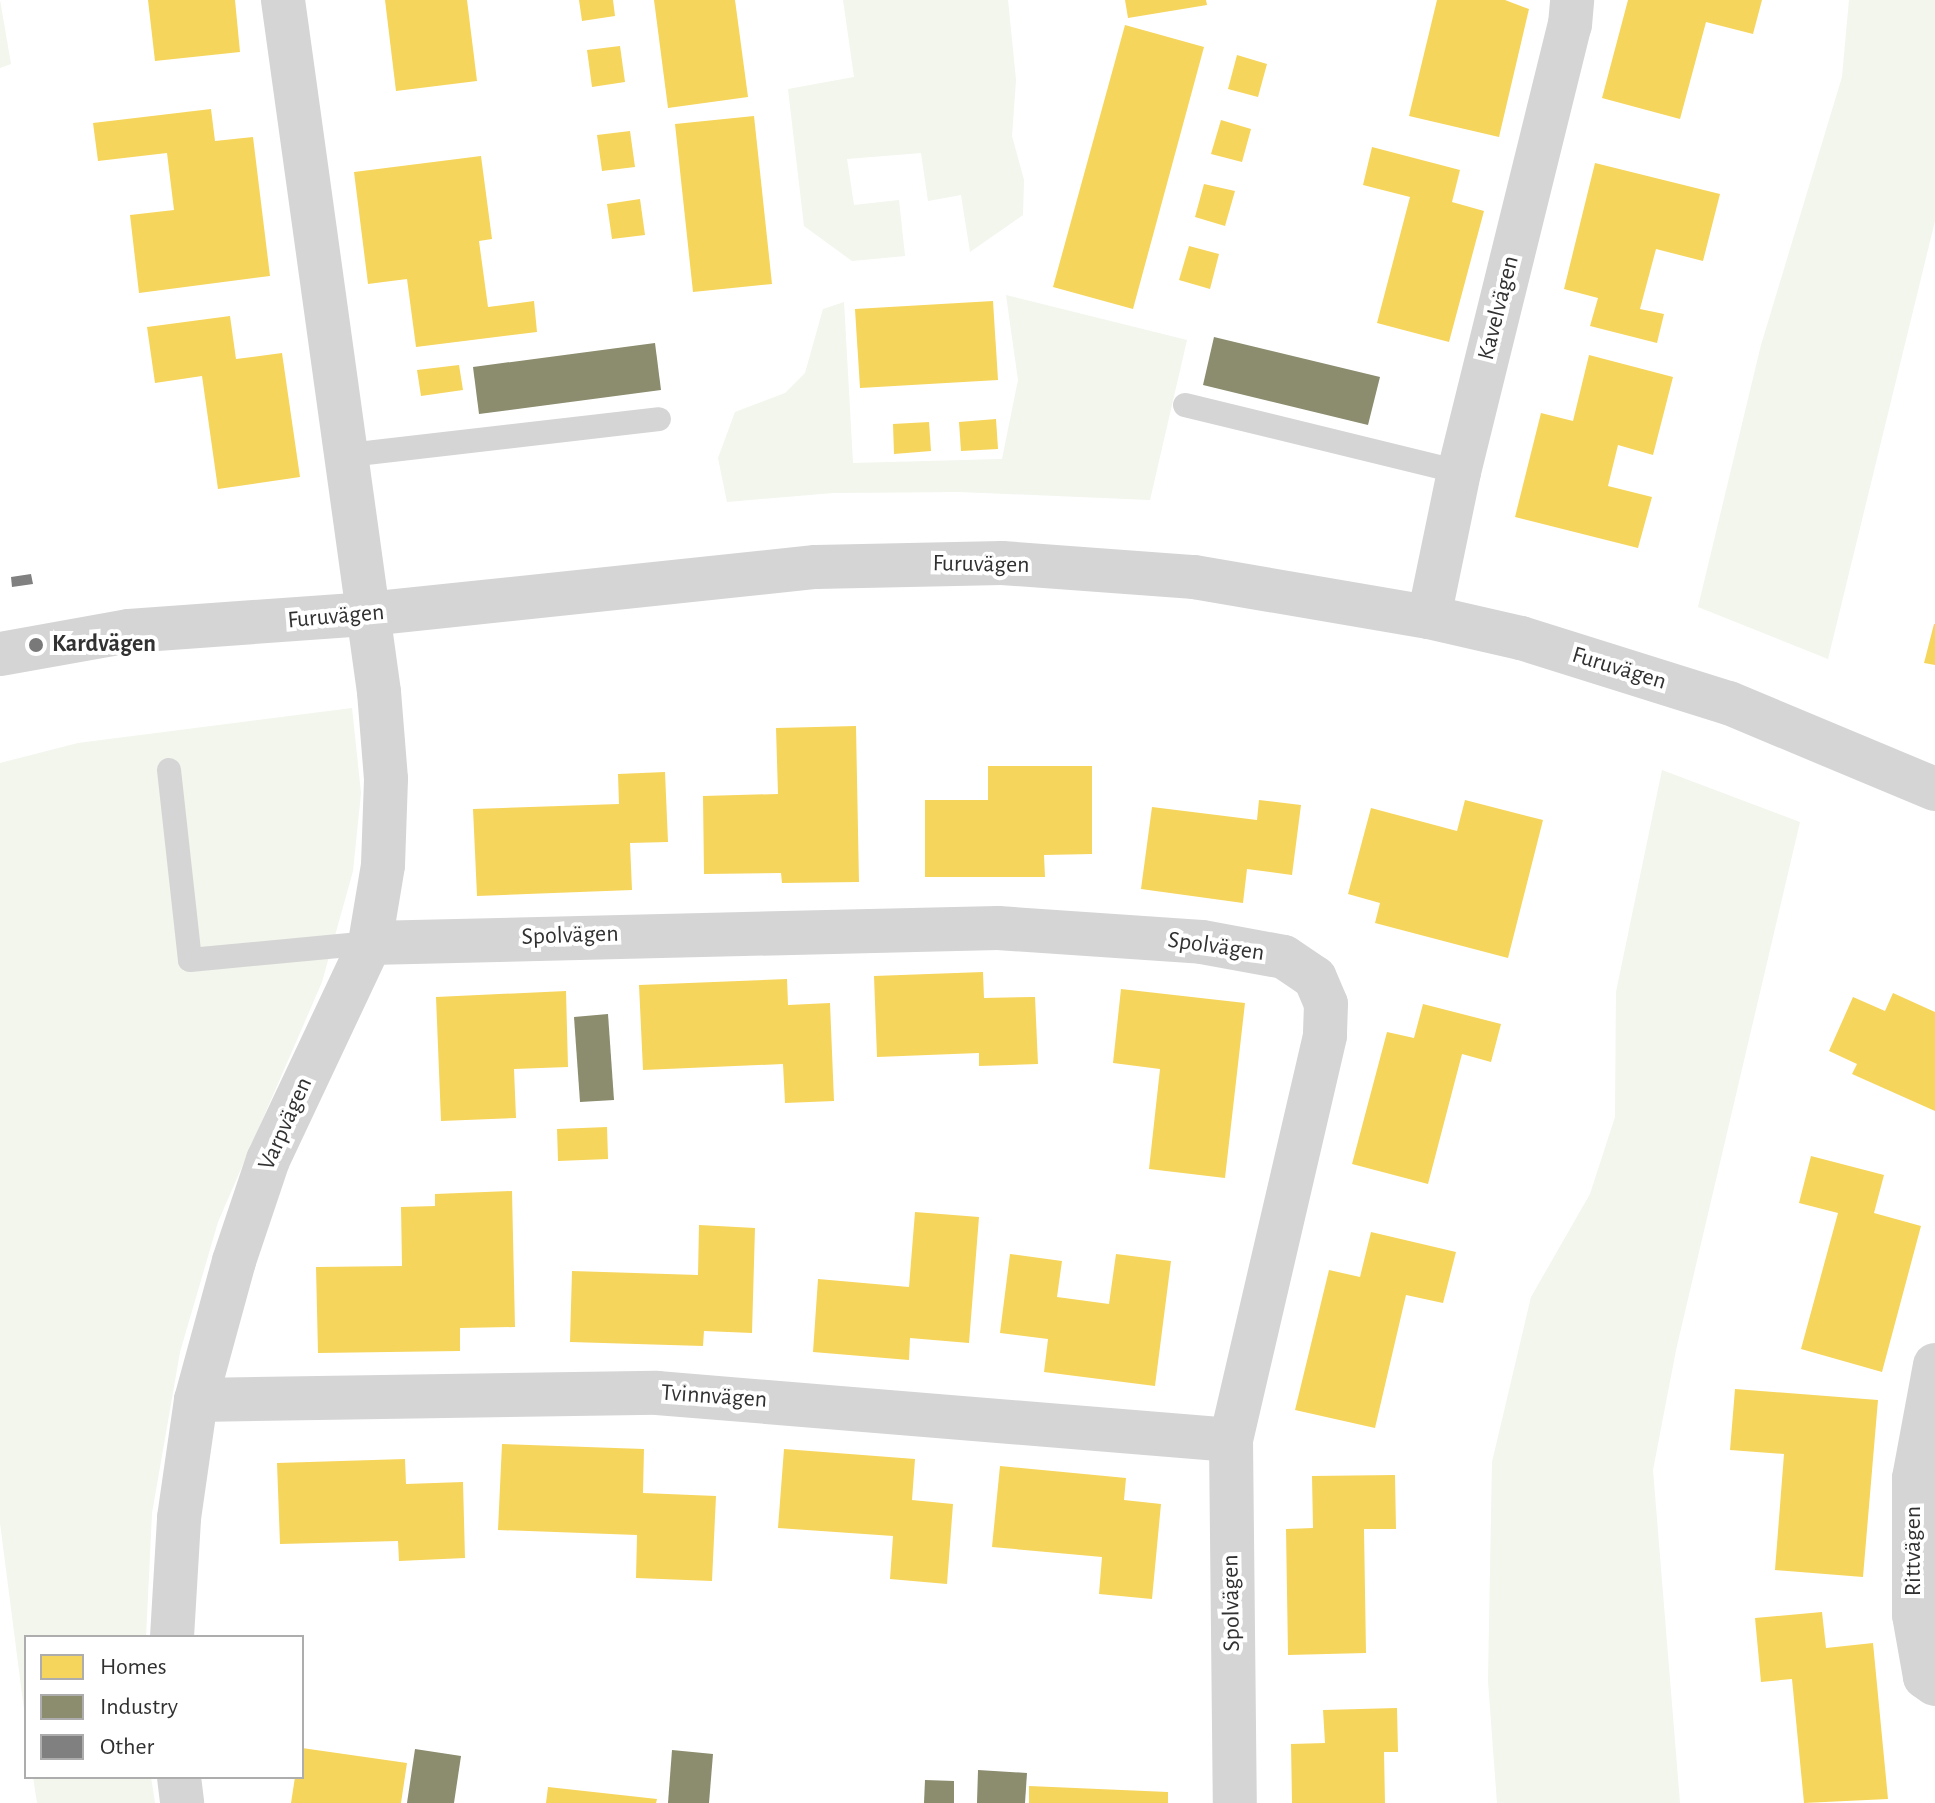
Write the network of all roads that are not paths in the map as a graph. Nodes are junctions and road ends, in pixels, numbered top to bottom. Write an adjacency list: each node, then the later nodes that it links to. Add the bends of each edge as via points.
1 (283, 0): 5 (street)
2 (1572, 0): 6 (street, Kavelvägen)
3 (1185, 405): 6 (lane)
4 (659, 419): 5 (lane)
5 (349, 455): 7 (street)
6 (1459, 472): 8 (street, Kavelvägen)
7 (368, 614): 8 (street, Furuvägen, via 816,567 1002,563 1194,577); 9 (street, Furuvägen, via 129,631); 12 (street, Varpvägen, via 386,779 383,865)
8 (1429, 617): 11 (street, Furuvägen, via 1521,638 1729,703)
9 (0, 654)
10 (169, 770): 12 (lane, via 190,960)
11 (1935, 789)
12 (370, 943): 14 (street, Varpvägen, via 268,1160); 15 (street, Spolvägen, via 998,928 1202,942 1284,957 1315,978 1326,1004 1325,1036)
13 (1935, 1365): 17 (street, Rittvägen, via 1914,1478 1914,1615 1925,1677)
14 (196, 1400): 15 (street, Tvinnvägen, via 657,1393); 16 (street, Varpvägen, via 179,1518)
15 (1231, 1440): 20 (street, Spolvägen)
16 (172, 1635)
17 (1935, 1684)
18 (179, 1779): 19 (street)
19 (182, 1803)
20 (1235, 1803)

